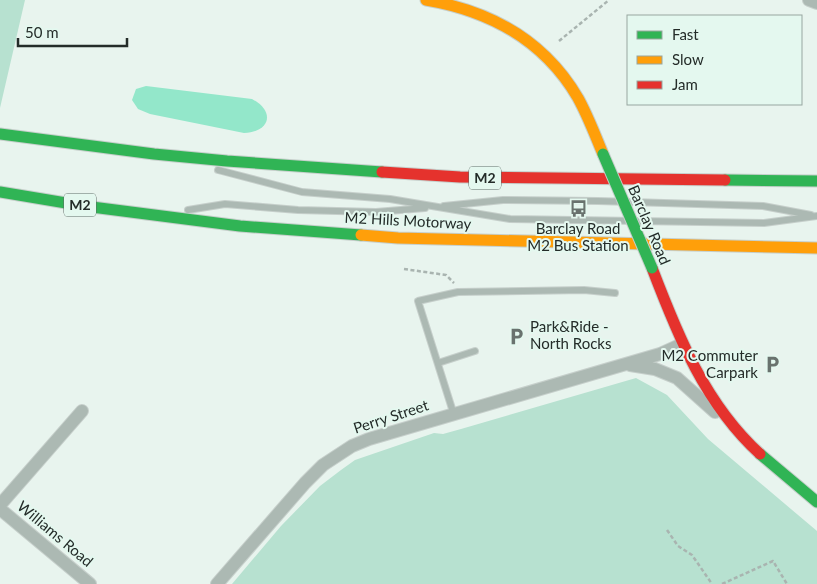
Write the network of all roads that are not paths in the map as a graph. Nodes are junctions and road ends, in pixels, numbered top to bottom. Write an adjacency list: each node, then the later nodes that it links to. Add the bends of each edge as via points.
1 (426, 0): 15 (main road, Barclay Road, bridge, via 485,15 511,29 554,65 572,87)
2 (809, 0): 3 (street)
3 (817, 3)
4 (0, 134): 5 (main road, M2)
5 (154, 154): 6 (lane, M2); 8 (main road, M2, via 460,177)
6 (200, 166)
7 (209, 168): 10 (lane, M2, via 302,192 390,199)
8 (817, 181)
9 (0, 192): 11 (main road, M2 Hills Motorway / M2)
10 (434, 207): 11 (lane, M2, via 376,212 225,204); 12 (lane, M2, via 503,200 590,201 762,206); 12 (lane, M2, via 510,219 598,222 764,223)
11 (160, 216): 13 (main road, M2 Hills Motorway / M2, via 240,226 398,238)
12 (817, 216)
13 (817, 248)
14 (615, 293): 17 (lane, via 584,290 458,292 418,301)
15 (682, 344): 18 (street, Perry Street); 21 (main road, Barclay Road, via 703,386)
16 (475, 351): 17 (lane)
17 (438, 363): 20 (lane)
18 (626, 364): 20 (street, Perry Street); 21 (street, Perry Street, via 655,369 677,378)
19 (82, 411): 23 (street)
20 (454, 415): 26 (street, Perry Street, via 369,439 330,460 305,483)
21 (738, 432): 22 (main road, Barclay Road)
22 (817, 502)
23 (0, 505)
24 (0, 510): 25 (street, Williams Road)
25 (90, 584)
26 (217, 584)

